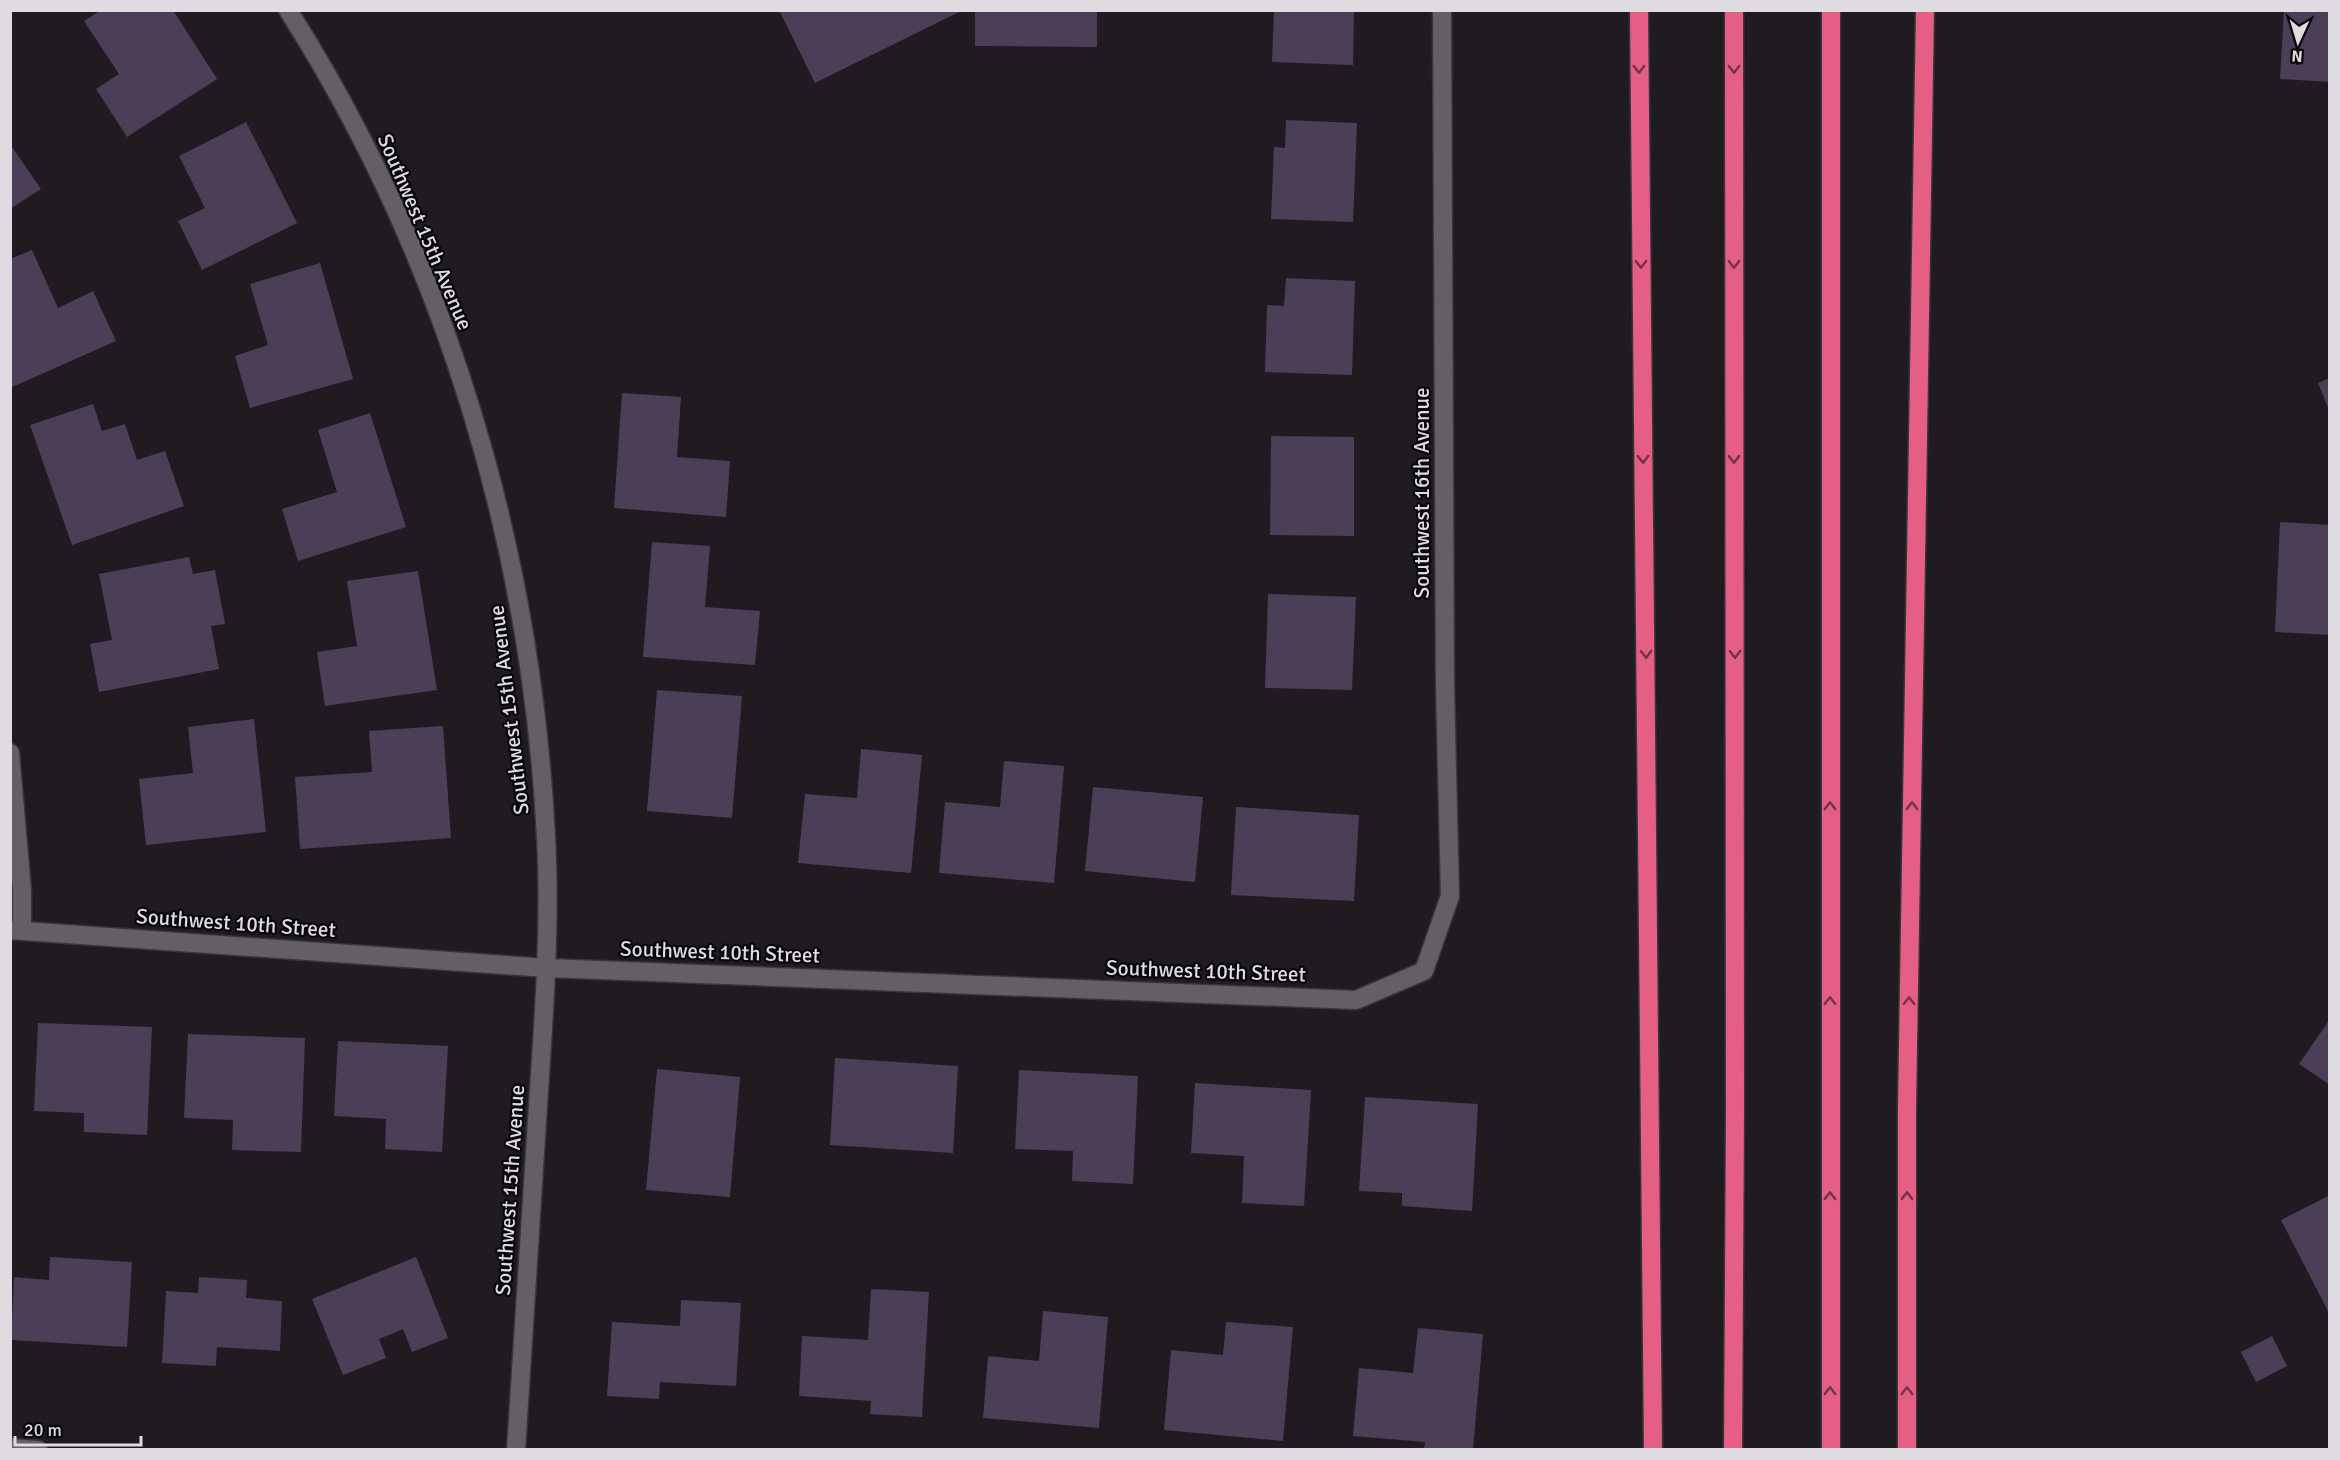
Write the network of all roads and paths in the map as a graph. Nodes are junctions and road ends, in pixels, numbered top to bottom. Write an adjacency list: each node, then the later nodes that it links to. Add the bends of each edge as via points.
1 (288, 10): 9 (street, Southwest 15th Avenue, via 384,184 441,317 486,455 518,597 534,693 546,838)
2 (1442, 10): 10 (street, Southwest 16th Avenue, via 1445,686 1450,896)
3 (1639, 10): 14 (highway, one-way to 14)
4 (1734, 10): 15 (highway, one-way to 15)
5 (1831, 10): 16 (highway, one-way to 5)
6 (1925, 10): 17 (highway, one-way to 6, via 1907,1108)
7 (10, 753): 8 (street, via 22,890)
8 (16, 930): 9 (street, Southwest 10th Street)
9 (547, 968): 10 (street, Southwest 10th Street, via 1356,1000); 13 (street, Southwest 15th Avenue)
10 (1424, 971)
11 (10, 1448): 12 (street)
12 (38, 1449)
13 (516, 1449)
14 (1653, 1449)
15 (1733, 1449)
16 (1831, 1449)
17 (1907, 1449)

